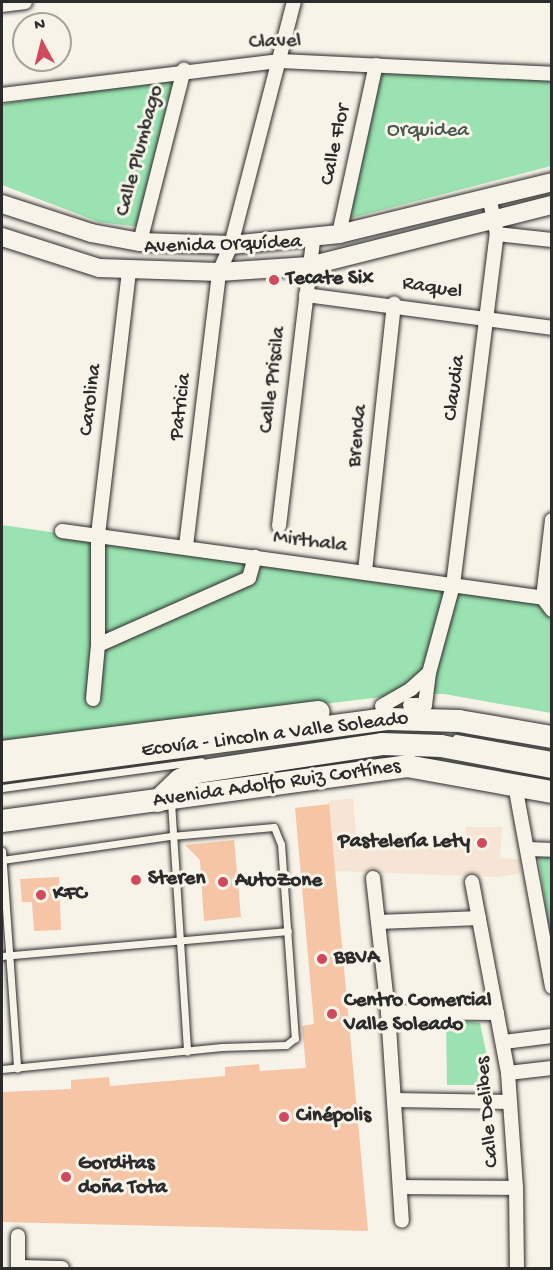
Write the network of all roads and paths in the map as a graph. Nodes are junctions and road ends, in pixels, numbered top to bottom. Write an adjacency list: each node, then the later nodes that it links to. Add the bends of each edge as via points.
1 (25, 2): 3 (street)
2 (294, 2): 4 (street, Patricia)
3 (2, 5)
4 (280, 61): 5 (street, Clavel); 6 (street, Clavel); 19 (street, Patricia)
5 (376, 65): 7 (street, Clavel); 14 (street, Calle Flor)
6 (184, 70): 8 (street, Clavel); 18 (street, Calle Plumbago)
7 (552, 74)
8 (2, 95)
9 (552, 182): 10 (street, Avenida Orquídea)
10 (489, 197): 13 (street, Claudia); 14 (street, Avenida Orquídea)
11 (2, 204): 18 (street, Avenida Orquídea, via 91,233)
12 (552, 205): 13 (street, Avenida Orquídea)
13 (496, 228): 17 (street); 20 (street, Avenida Orquídea); 25 (street, Claudia)
14 (339, 234): 16 (street, Avenida Orquídea)
15 (2, 237): 21 (street, Avenida Orquídea, via 76,263)
16 (313, 239): 19 (street, Avenida Orquídea); 20 (street, Calle Priscila)
17 (552, 240)
18 (140, 242): 19 (street, Avenida Orquídea)
19 (231, 245): 22 (street, Patricia)
20 (309, 266): 22 (street, Avenida Orquídea); 23 (street, Calle Priscila)
21 (129, 271): 22 (street, Avenida Orquídea); 30 (street, Carolina)
22 (219, 272): 31 (street, Patricia)
23 (306, 295): 24 (street, Raquel); 28 (street, Calle Priscila)
24 (394, 304): 25 (street, Raquel); 33 (street, Brenda)
25 (486, 318): 26 (street, Raquel); 34 (street, Claudia)
26 (552, 328)
27 (552, 519): 35 (street)
28 (279, 526)
29 (62, 531): 30 (street, Mirthala)
30 (98, 535): 31 (street, Mirthala); 37 (street, Carolina)
31 (186, 546): 32 (street, Mirthala)
32 (255, 557): 33 (street, Mirthala); 37 (street, via 249,578)
33 (365, 571): 34 (street, Mirthala)
34 (453, 585): 35 (street, Mirthala); 38 (street, Claudia)
35 (547, 598): 36 (street)
36 (552, 610)
37 (98, 645): 39 (street, Carolina)
38 (429, 673): 40 (street, via 411,689); 41 (street, Claudia)
39 (93, 699)
40 (381, 705): 41 (main road); 50 (main road)
41 (418, 705): 42 (main road)
42 (552, 725)
43 (552, 730): 50 (main road, via 434,712 380,712)
44 (418, 735): 48 (lane, Ecovía - Lincoln a Valle Soleado)
45 (451, 737): 49 (lane)
46 (552, 737): 50 (main road, via 459,721 388,719)
47 (552, 746): 53 (lane, via 455,729 378,727)
48 (256, 753)
49 (552, 754)
50 (3, 759)
51 (209, 759): 55 (lane, Ecovía - Lincoln a Valle Soleado)
52 (552, 767): 57 (main road, via 441,746 382,744 197,772 180,780)
53 (2, 779)
54 (515, 785): 56 (main road, Avenida Adolfo Ruiz Cortínes); 57 (main road, Avenida Adolfo Ruiz Cortínes, via 406,766); 60 (street)
55 (2, 788)
56 (552, 792)
57 (164, 800): 58 (main road, Avenida Adolfo Ruiz Cortínes); 59 (lane)
58 (2, 820)
59 (171, 836): 63 (lane); 68 (lane, via 274,827 281,844); 69 (lane)
60 (527, 849): 61 (street); 71 (street)
61 (552, 850)
62 (2, 851): 63 (lane)
63 (2, 860): 70 (lane)
64 (373, 878): 67 (street)
65 (472, 882): 66 (street, Calle Delibes)
66 (479, 918): 67 (street); 73 (street, Calle Delibes)
67 (379, 922): 72 (street)
68 (288, 931): 69 (lane); 76 (lane, via 292,1042)
69 (180, 938): 70 (lane); 76 (lane)
70 (5, 956): 77 (lane)
71 (552, 987)
72 (388, 1011): 73 (street); 81 (street)
73 (497, 1013): 75 (street, Calle Delibes)
74 (552, 1036): 75 (street)
75 (504, 1042): 80 (street, Calle Delibes)
76 (187, 1051): 77 (lane)
77 (17, 1068): 79 (lane)
78 (552, 1068): 80 (street)
79 (2, 1070)
80 (508, 1073): 82 (street, Calle Delibes)
81 (395, 1100): 82 (street); 83 (street)
82 (509, 1102): 84 (street, Calle Delibes)
83 (401, 1186): 84 (street); 85 (street)
84 (516, 1188): 89 (street, Calle Delibes)
85 (402, 1221)
86 (18, 1236): 87 (street)
87 (18, 1268): 88 (street)
88 (62, 1269)
89 (517, 1269)

